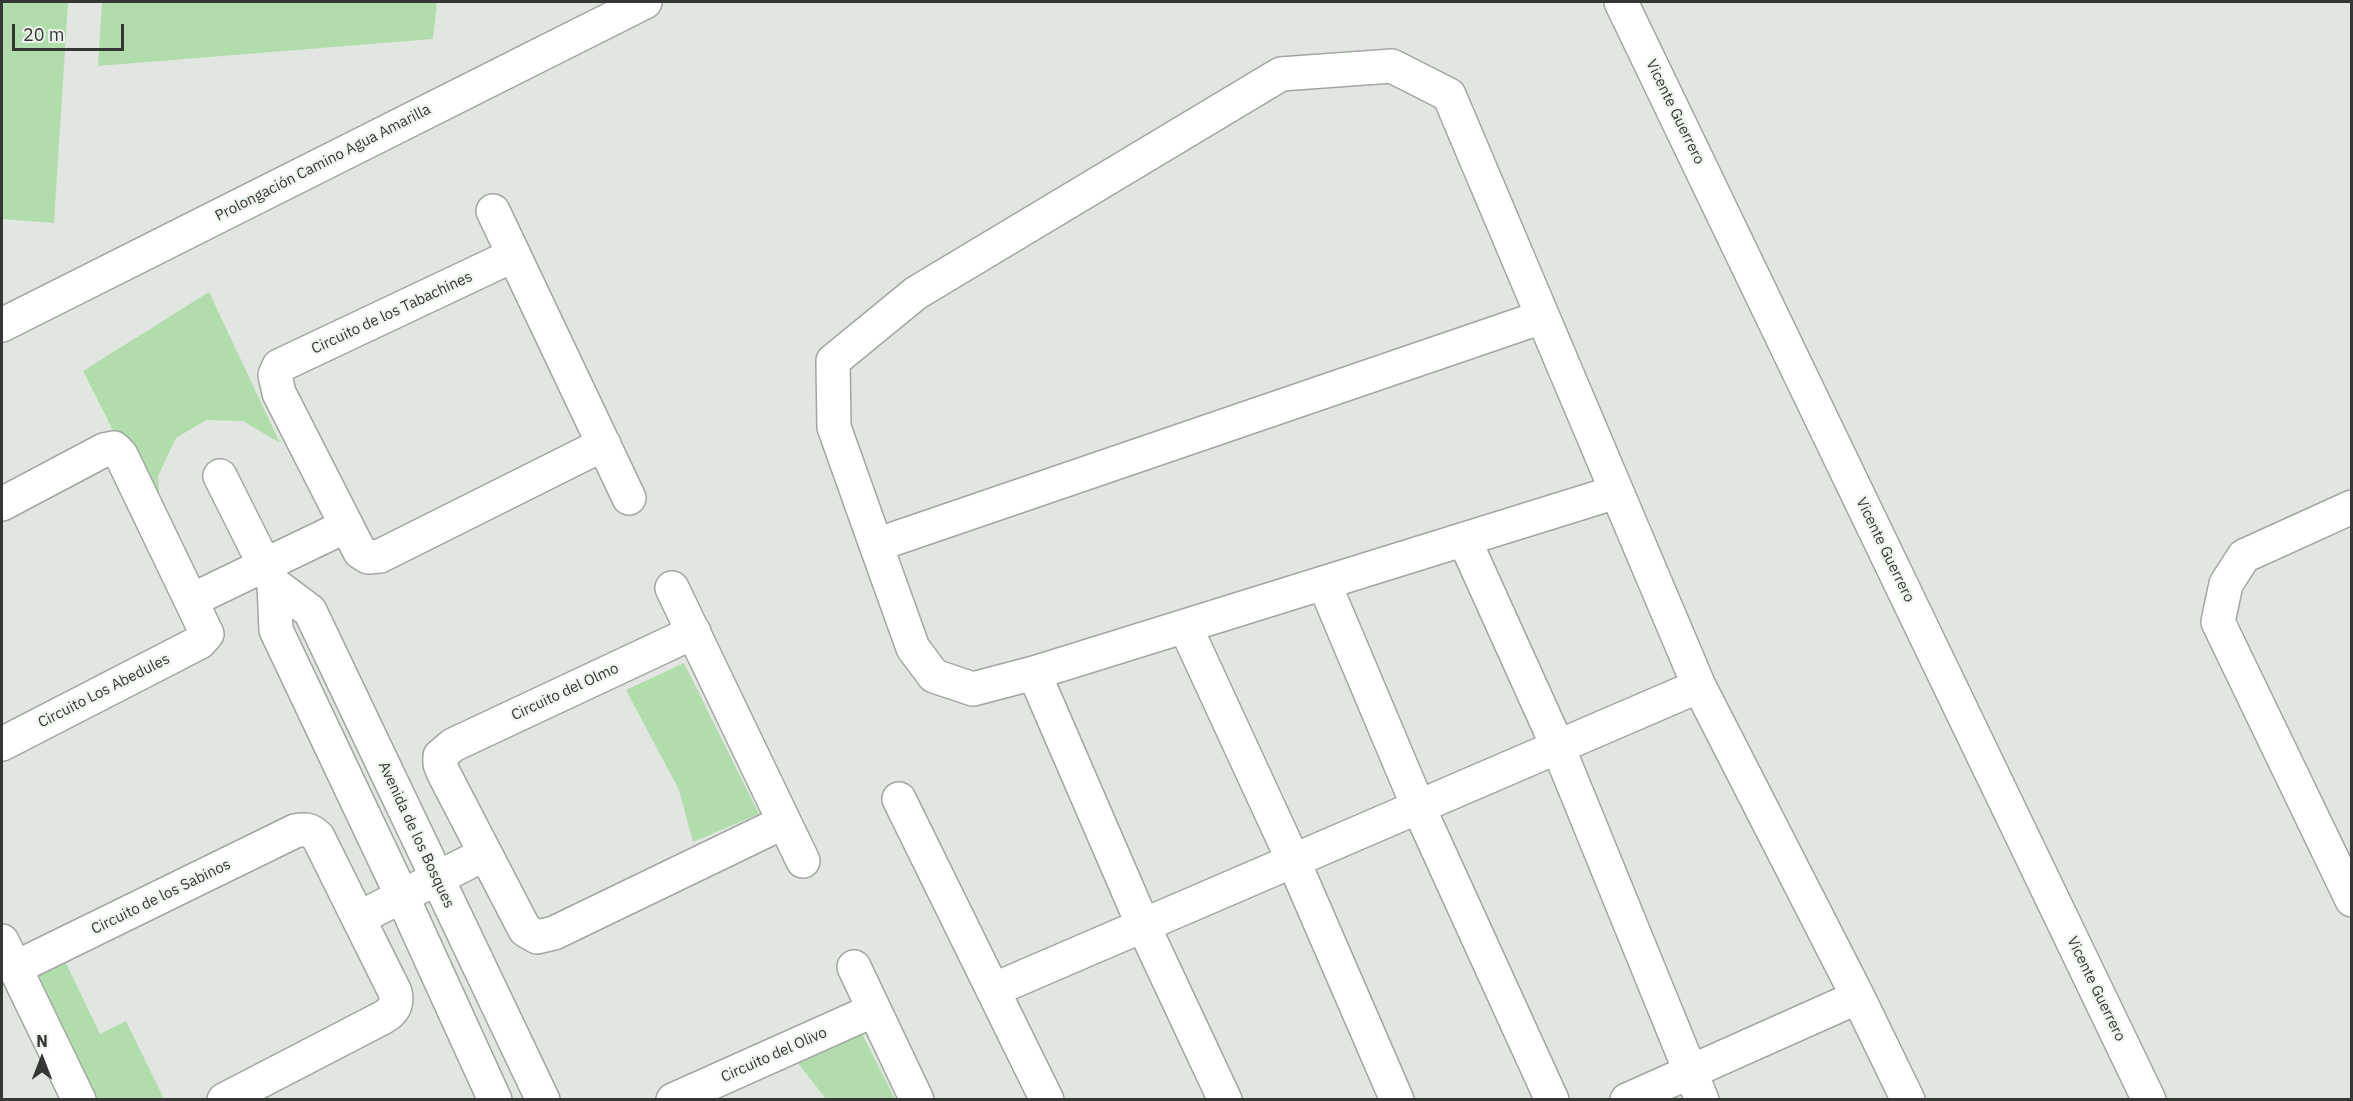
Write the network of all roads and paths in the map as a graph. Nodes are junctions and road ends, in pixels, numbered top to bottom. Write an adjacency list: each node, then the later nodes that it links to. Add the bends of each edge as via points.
1 (645, 2): 6 (street, Prolongación Camino Agua Amarilla)
2 (1622, 2): 55 (street, Vicente Guerrero)
3 (493, 211): 4 (street)
4 (514, 255): 7 (street); 13 (street, Circuito de los Tabachines, via 279,366 275,375 279,393)
5 (1542, 317): 9 (street); 15 (street); 15 (street, via 1449,95 1392,66 1281,74 916,293 833,361 834,427)
6 (2, 325)
7 (604, 444): 10 (street); 13 (street, via 380,556 368,557 360,552)
8 (220, 476): 16 (street, Avenida de los Bosques)
9 (1616, 492): 14 (street); 23 (street)
10 (629, 498)
11 (2, 504): 19 (street, via 114,448 121,455)
12 (2352, 507): 34 (street, via 2244,556 2226,584 2218,622)
13 (346, 526): 16 (street)
14 (1464, 539): 17 (street); 25 (street)
15 (876, 545): 22 (street, via 913,648 934,676 973,689)
16 (270, 574): 19 (street); 32 (street, Avenida de los Bosques, via 310,611); 33 (street, Avenida de los Bosques, via 276,630)
17 (1324, 582): 20 (street); 27 (street)
18 (672, 588): 21 (street)
19 (192, 600): 24 (street, Circuito Los Abedules, via 206,631 201,642)
20 (1185, 626): 22 (street); 30 (street)
21 (694, 632): 28 (street); 29 (street, Circuito del Olmo, via 453,745 440,756 440,764)
22 (1034, 673): 36 (street)
23 (1700, 686): 25 (street); 40 (street)
24 (2, 744)
25 (1558, 747): 27 (street); 42 (street)
26 (899, 799): 39 (street)
27 (1418, 806): 30 (street); 52 (street)
28 (784, 822): 29 (street, via 555,933 537,937 525,930); 31 (street)
29 (485, 854): 32 (street)
30 (1293, 860): 36 (street); 51 (street)
31 (803, 861)
32 (437, 879): 33 (street); 46 (street, Avenida de los Bosques)
33 (402, 896): 35 (street); 45 (street, Avenida de los Bosques)
34 (2352, 900)
35 (359, 918): 37 (street, Circuito de los Sabinos, via 318,837 308,829 295,831); 44 (street, via 395,992 394,1008 382,1018)
36 (1143, 925): 39 (street); 50 (street)
37 (8, 954): 43 (street, Circuito de los Sabinos)
38 (854, 967): 41 (street)
39 (993, 990): 49 (street)
40 (1858, 997): 42 (street); 54 (street)
41 (874, 1010): 47 (street, Circuito del Olivo); 48 (street)
42 (1696, 1086): 53 (street)
43 (79, 1100)
44 (224, 1100)
45 (495, 1100)
46 (543, 1100)
47 (673, 1100)
48 (917, 1100)
49 (1047, 1100)
50 (1225, 1100)
51 (1397, 1100)
52 (1552, 1100)
53 (1627, 1100)
54 (1908, 1100)
55 (2149, 1100)

